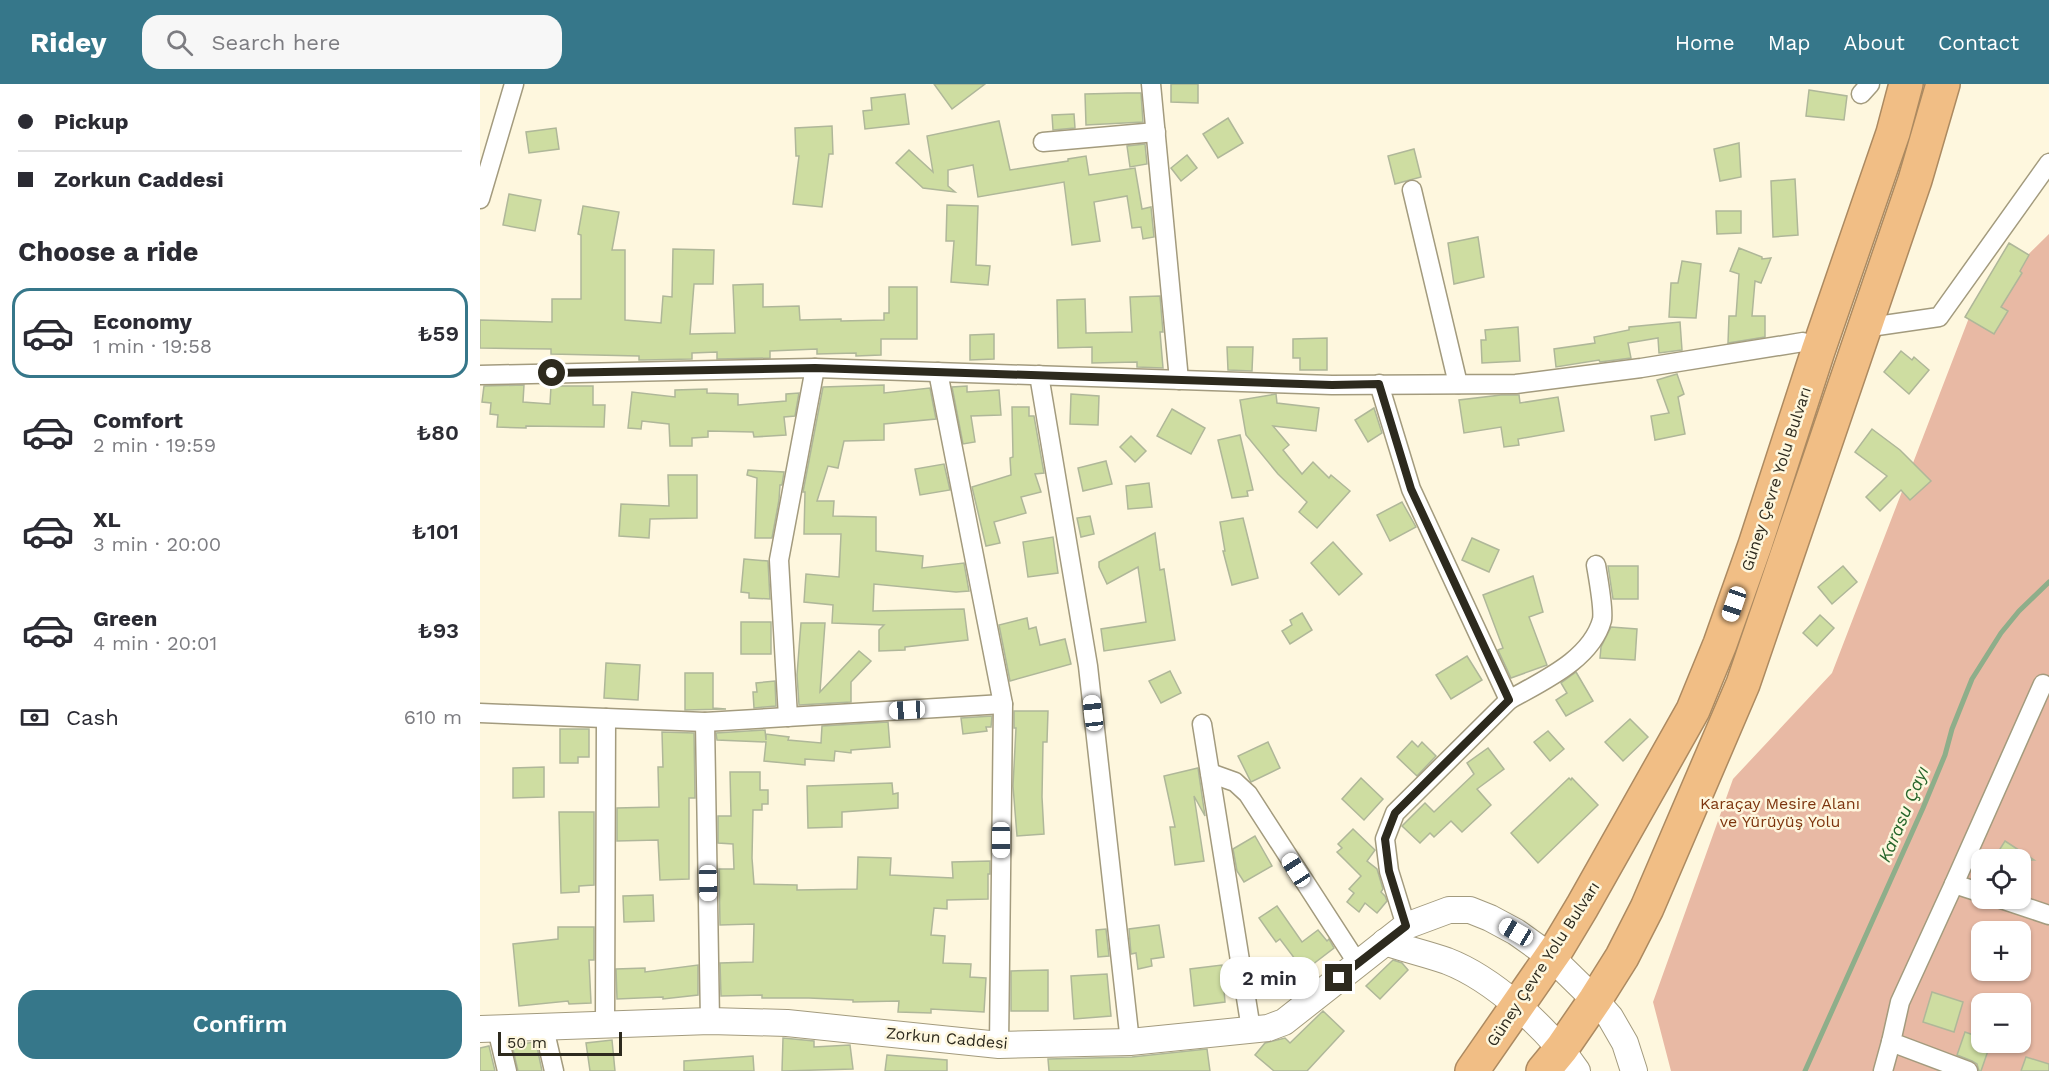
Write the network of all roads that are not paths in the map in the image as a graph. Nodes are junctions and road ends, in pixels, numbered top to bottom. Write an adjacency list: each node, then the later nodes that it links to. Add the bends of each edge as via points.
1 (514, 84): 9 (street)
2 (1151, 84): 5 (street)
3 (1906, 84): 35 (highway, Güney Çevre Yolu Bulvarı, via 1755,545 1711,666 1693,710)
4 (1943, 84): 37 (highway, Güney Çevre Yolu Bulvarı, via 1915,180 1743,684 1647,908)
5 (1156, 132): 6 (street); 16 (street)
6 (1043, 142)
7 (2049, 163): 10 (street, via 1939,317)
8 (1412, 190): 18 (street)
9 (480, 200)
10 (1877, 326)
11 (1803, 342): 18 (street, via 1516,384)
12 (815, 368): 13 (street); 14 (street); 24 (street, via 779,560)
13 (938, 372): 15 (street); 22 (street)
14 (480, 375)
15 (1039, 375): 16 (street); 44 (street, via 1088,666)
16 (1179, 380): 17 (street)
17 (1379, 384): 18 (street); 21 (street, via 1411,489)
18 (1458, 384)
19 (1596, 565): 21 (street, via 1603,618 1596,634 1582,653)
20 (2043, 684): 29 (street)
21 (1509, 700): 33 (street, via 1395,813 1385,839 1389,871)
22 (1003, 704): 24 (street); 46 (street)
23 (480, 713): 25 (street)
24 (788, 717): 26 (street)
25 (606, 718): 26 (street); 40 (street)
26 (705, 722): 39 (street)
27 (1202, 724): 28 (street)
28 (1210, 773): 36 (street, via 1235,782 1248,794); 43 (street)
29 (1954, 884): 30 (street); 45 (street, via 1899,1002)
30 (1971, 889)
31 (2031, 909): 32 (street)
32 (2049, 915)
33 (1406, 926): 34 (street, Zorkun Caddesi); 35 (street, Zorkun Caddesi, via 1449,910 1470,910 1516,932)
34 (1385, 942): 36 (street, Zorkun Caddesi); 38 (street, via 1447,961)
35 (1551, 957): 37 (street, Zorkun Caddesi); 38 (highway, Güney Çevre Yolu Bulvarı)
36 (1358, 964): 43 (street, Zorkun Caddesi, via 1284,1022)
37 (1595, 1000): 47 (highway, Güney Çevre Yolu Bulvarı); 51 (street, Zorkun Caddesi, via 1610,1017)
38 (1518, 1005): 47 (street); 50 (highway, Güney Çevre Yolu Bulvarı)
39 (710, 1021): 40 (street, Zorkun Caddesi); 46 (street, Zorkun Caddesi, via 788,1023)
40 (604, 1025): 41 (street, Zorkun Caddesi)
41 (544, 1028): 42 (street, Zorkun Caddesi); 49 (street)
42 (488, 1029): 48 (street)
43 (1251, 1029): 44 (street, Zorkun Caddesi)
44 (1130, 1042): 46 (street, Zorkun Caddesi)
45 (1891, 1042): 52 (street); 53 (street)
46 (999, 1045)
47 (1560, 1063)
48 (507, 1071)
49 (554, 1071)
50 (1472, 1071)
51 (1634, 1071)
52 (1883, 1071)
53 (1968, 1071)

